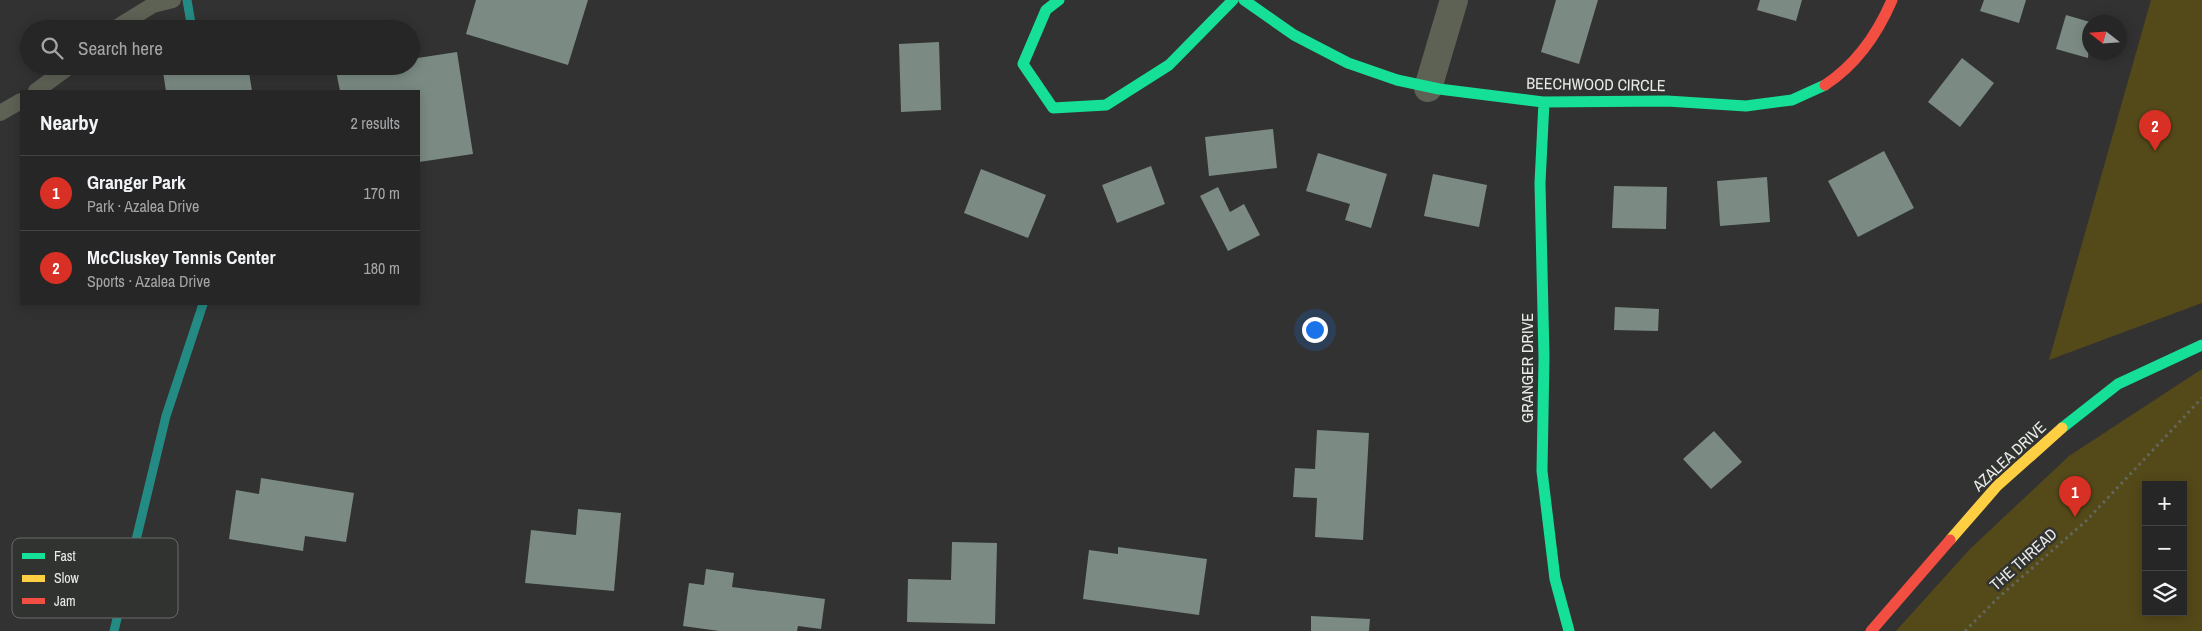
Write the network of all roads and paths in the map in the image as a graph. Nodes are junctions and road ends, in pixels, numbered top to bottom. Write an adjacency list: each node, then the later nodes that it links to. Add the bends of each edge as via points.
1 (172, 0): 7 (lane, via 153,5)
2 (1059, 0): 3 (street, via 1046,10 1023,64 1053,108 1106,105 1169,65)
3 (1233, 0)
4 (1244, 0): 9 (street, BEECHWOOD CIRCLE, via 1272,22 1339,59 1386,77)
5 (1454, 0): 9 (street)
6 (1892, 0): 12 (street, BEECHWOOD CIRCLE, via 1877,34 1849,67 1825,85 1792,100 1770,106 1668,101)
7 (129, 20)
8 (58, 75): 10 (lane)
9 (1428, 88): 12 (street, BEECHWOOD CIRCLE)
10 (37, 90)
11 (20, 102): 13 (lane)
12 (1544, 102): 16 (street, GRANGER DRIVE, via 1540,183 1544,349 1542,471 1555,580)
13 (0, 113)
14 (2202, 345): 17 (street, AZALEA DRIVE, via 2118,384 2054,435 1996,486)
15 (2202, 398): 18 (path, THE THREAD, via 2086,521)
16 (1568, 631)
17 (1871, 631)
18 (1965, 631)

